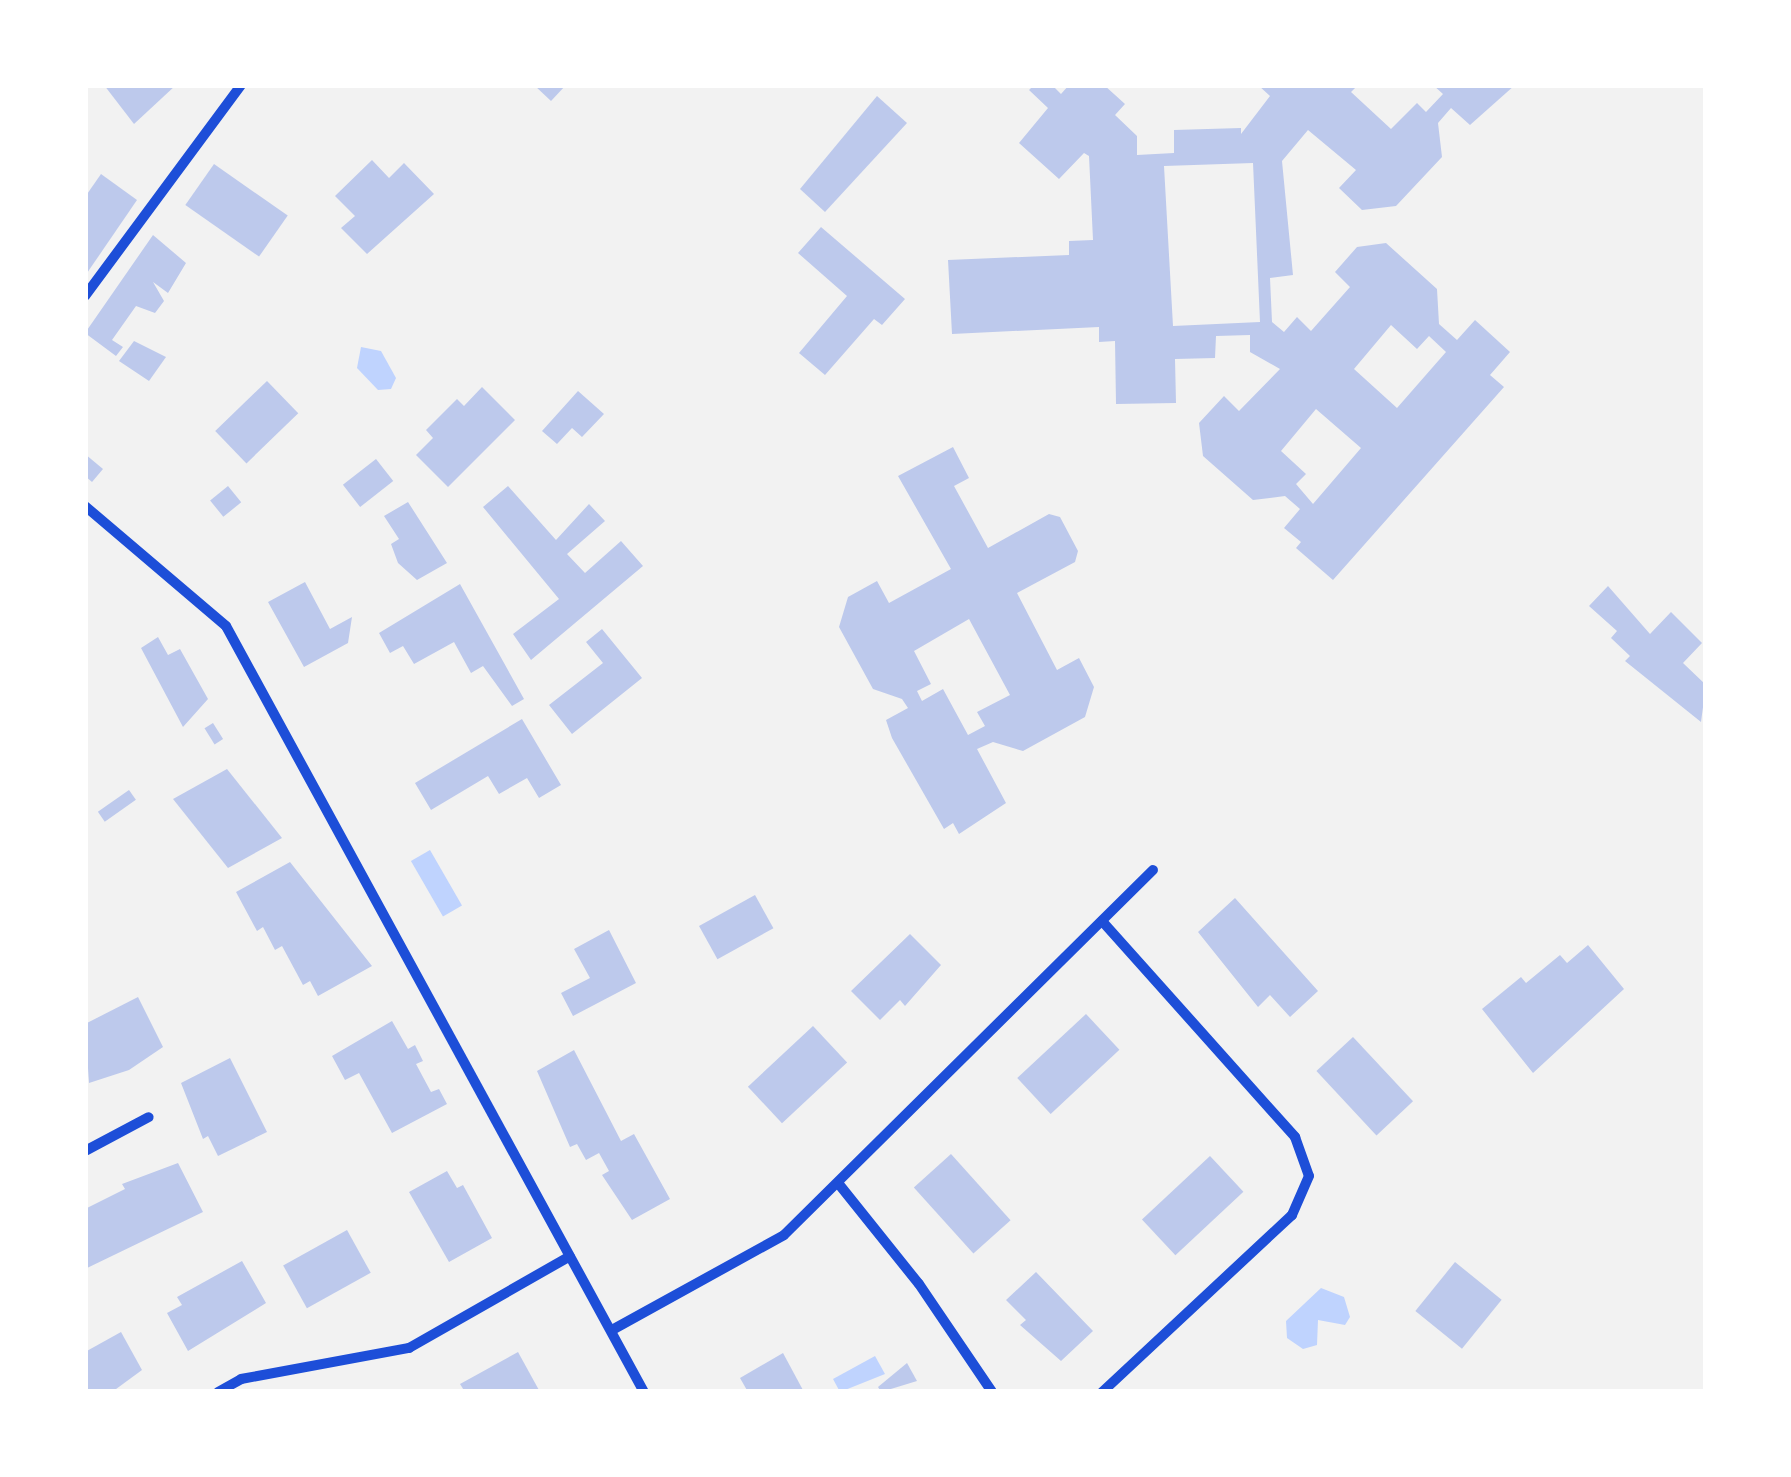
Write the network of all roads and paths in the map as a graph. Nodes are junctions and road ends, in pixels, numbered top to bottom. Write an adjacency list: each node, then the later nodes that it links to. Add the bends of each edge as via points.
1 (241, 85): 2 (street)
2 (85, 296)
3 (85, 506): 9 (street, via 226,626)
4 (1153, 870): 5 (street)
5 (1102, 921): 8 (street); 14 (street, via 1295,1137 1309,1176 1292,1215)
6 (148, 1117): 7 (street)
7 (85, 1151)
8 (838, 1183): 10 (street, via 784,1235); 13 (street, via 919,1284)
9 (570, 1256): 10 (street); 11 (street, via 409,1348 241,1379)
10 (612, 1330): 12 (street)
11 (218, 1392)
12 (644, 1392)
13 (992, 1392)
14 (1102, 1392)

